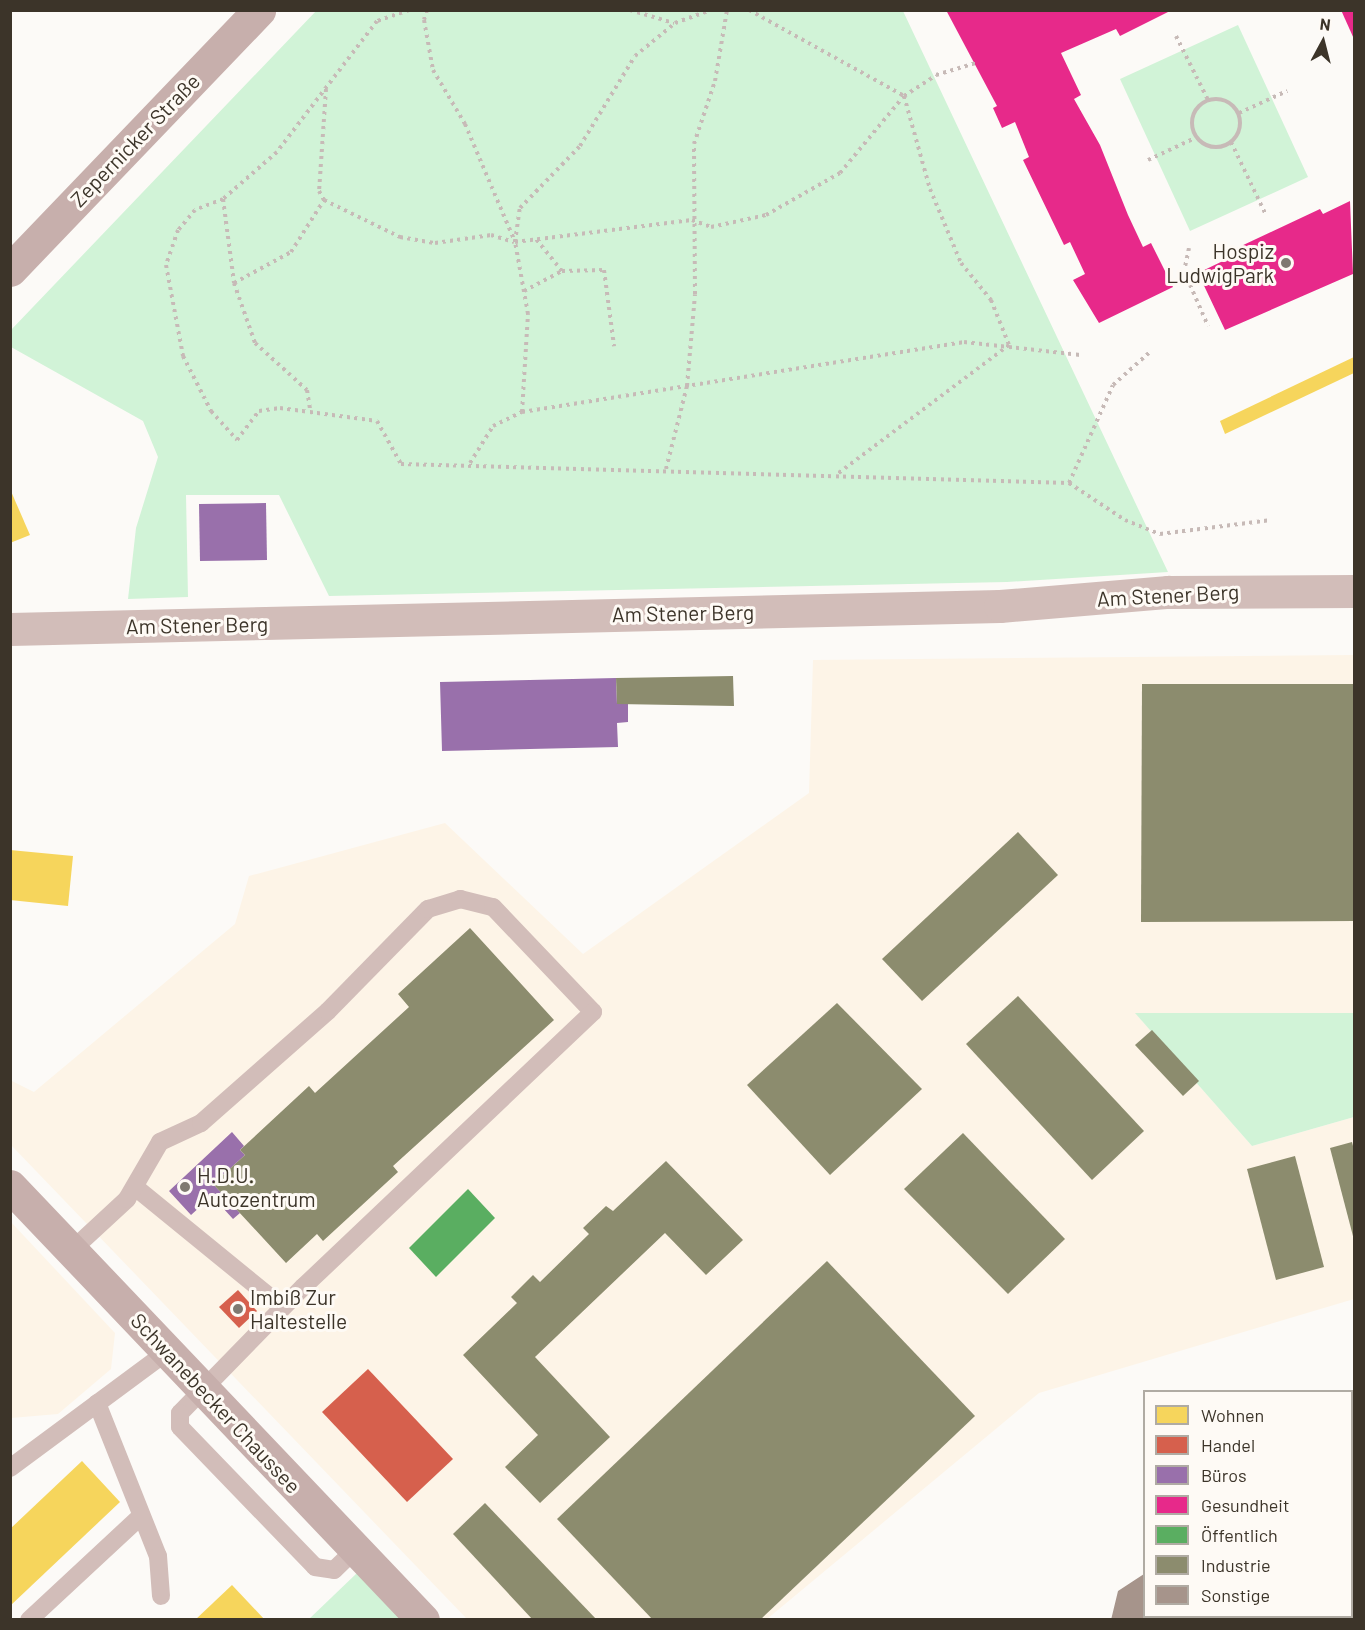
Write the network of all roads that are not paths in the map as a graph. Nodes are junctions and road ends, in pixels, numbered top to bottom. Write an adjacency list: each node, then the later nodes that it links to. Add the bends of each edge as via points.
1 (259, 10): 2 (main road, Zepernicker Straße)
2 (10, 270)
3 (1354, 591): 4 (street, Am Stener Berg, via 1168,592 999,606)
4 (10, 629)
5 (10, 1186): 7 (main road, Schwanebecker Chaussee)
6 (135, 1186): 7 (lane); 8 (lane); 8 (lane, via 160,1142 201,1123 328,1011 428,909 460,898 493,907 593,1012)
7 (72, 1250): 9 (main road, Schwanebecker Chaussee)
8 (282, 1308): 10 (lane)
9 (168, 1351): 10 (main road, Schwanebecker Chaussee); 11 (lane)
10 (202, 1388): 14 (main road, Schwanebecker Chaussee); 14 (lane, via 180,1413 180,1427 315,1567 334,1570)
11 (97, 1403): 12 (lane); 13 (lane)
12 (10, 1468)
13 (141, 1516): 15 (lane, via 158,1556); 16 (lane)
14 (355, 1550): 17 (main road, Schwanebecker Chaussee)
15 (161, 1596)
16 (28, 1620)
17 (423, 1620)

